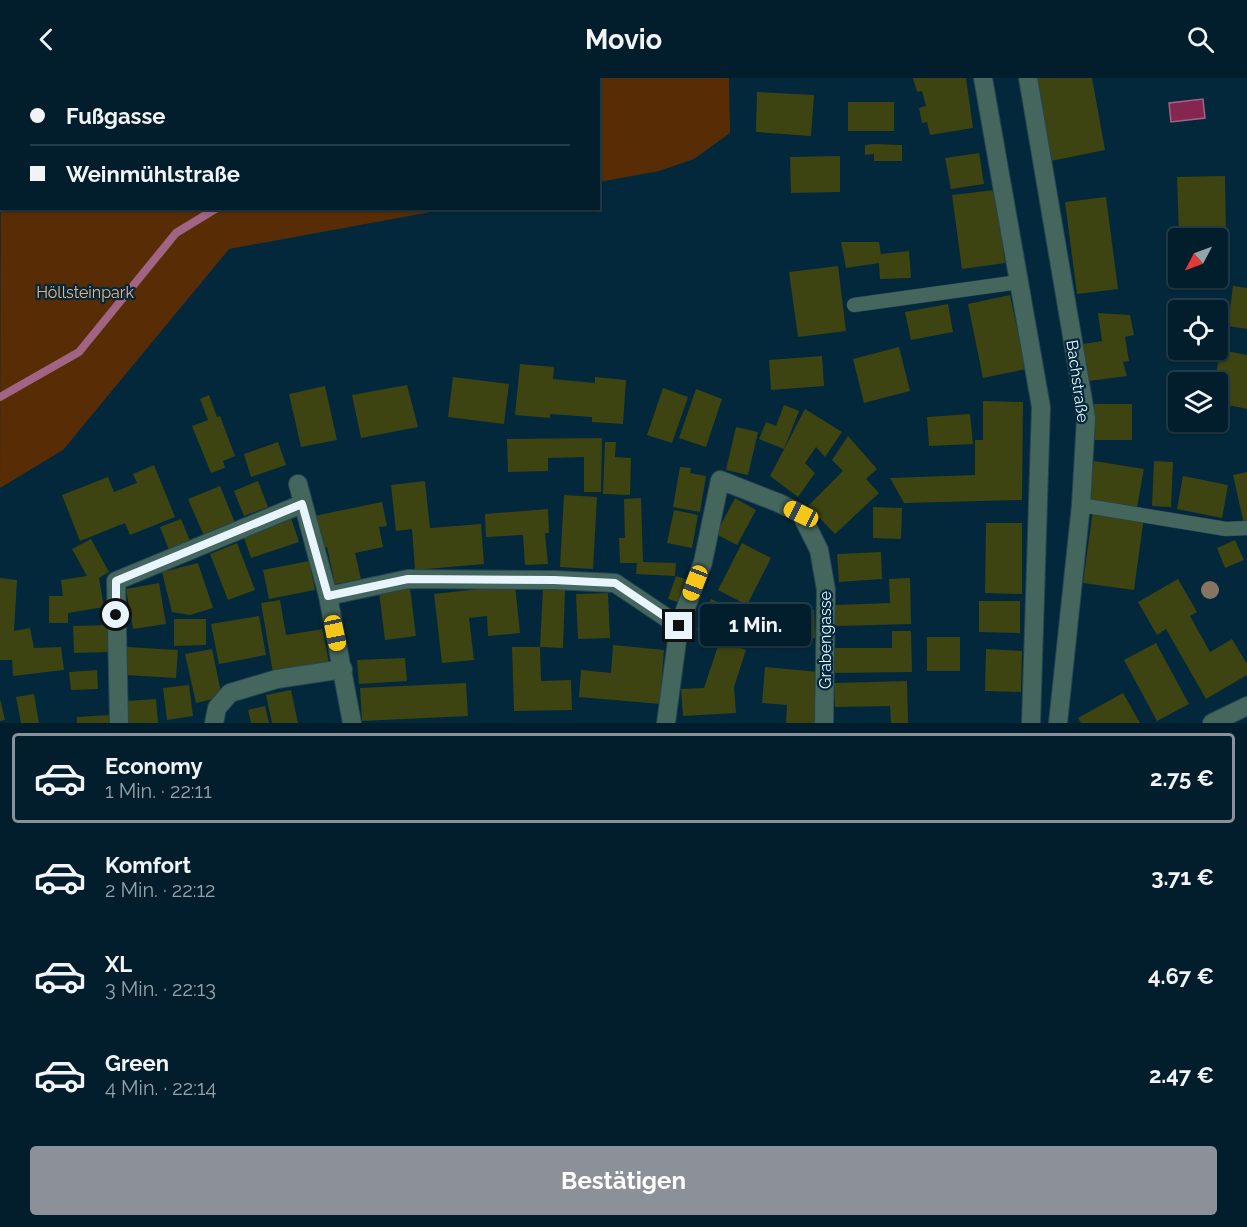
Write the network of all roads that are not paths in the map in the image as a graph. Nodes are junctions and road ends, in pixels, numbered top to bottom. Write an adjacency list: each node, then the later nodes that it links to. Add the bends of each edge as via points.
1 (984, 78): 3 (street)
2 (1028, 78): 7 (street, Bachstraße, via 1086,418)
3 (1019, 282): 4 (lane); 18 (street, via 1041,407)
4 (854, 305)
5 (298, 484): 6 (street)
6 (302, 504): 9 (street); 13 (street, via 116,581)
7 (1081, 505): 8 (lane, via 1226,529); 19 (street, Bachstraße)
8 (1247, 528)
9 (328, 596): 10 (street, via 408,579 615,583); 11 (street)
10 (679, 626): 16 (street); 17 (street, Grabengasse, via 703,562 720,480 801,514 819,550 826,590)
11 (343, 669): 14 (street, via 277,679 230,693 217,708); 15 (street)
12 (1238, 714): 20 (street)
13 (119, 723)
14 (214, 723)
15 (352, 723)
16 (666, 723)
17 (824, 723)
18 (1031, 723)
19 (1058, 723)
20 (1212, 723)

